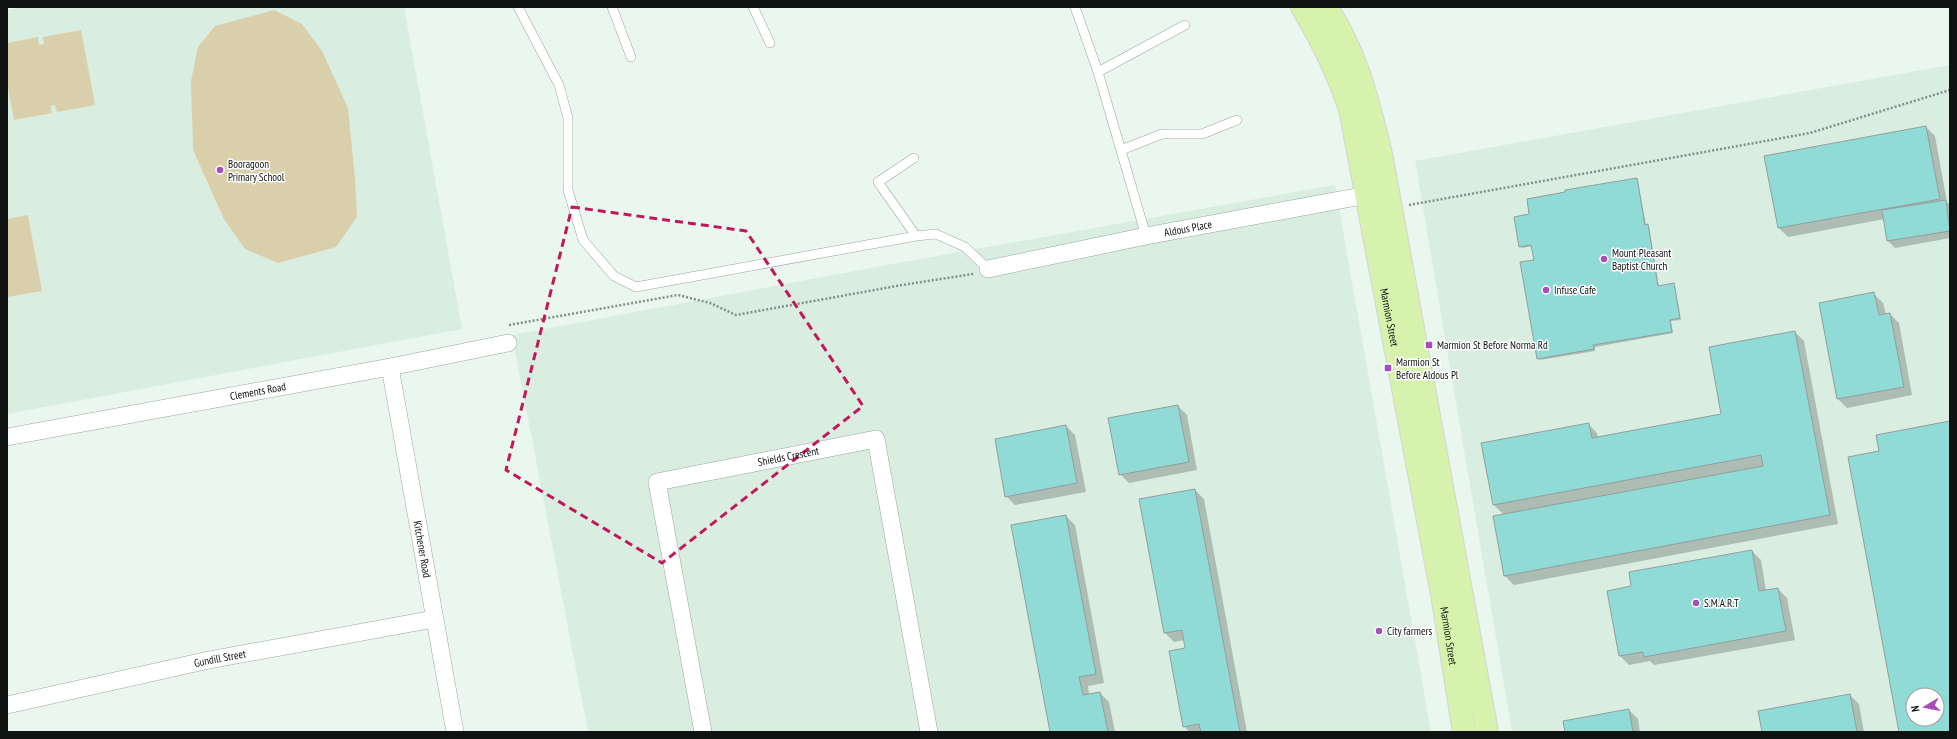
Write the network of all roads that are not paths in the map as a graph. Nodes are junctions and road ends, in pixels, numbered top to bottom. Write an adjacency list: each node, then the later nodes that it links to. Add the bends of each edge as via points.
1 (518, 7): 15 (lane, via 559,85 568,118 568,190 583,240 614,276 636,287)
2 (612, 7): 9 (lane)
3 (753, 7): 8 (lane)
4 (1075, 7): 10 (lane)
5 (1302, 7): 14 (main road, Marmion Street, via 1339,76)
6 (1326, 7): 14 (main road, Marmion Street, via 1345,40 1371,112)
7 (1185, 25): 10 (lane)
8 (770, 43)
9 (631, 57)
10 (1098, 72): 12 (lane)
11 (1237, 120): 12 (lane, via 1202,134 1162,134)
12 (1121, 150): 16 (lane)
13 (914, 158): 15 (lane, via 878,182)
14 (1386, 197): 16 (street, Aldous Place); 26 (main road, Marmion Street); 27 (main road, Marmion Street)
15 (916, 236): 17 (lane, via 936,234 965,247)
16 (1146, 236): 17 (street, Aldous Place)
17 (988, 269)
18 (508, 343): 19 (street, Clements Road)
19 (390, 366): 20 (street, Clements Road); 21 (street, Kitchener Road)
20 (7, 438)
21 (434, 619): 22 (street, Gundill Street, via 208,660); 23 (street, Kitchener Road)
22 (7, 705)
23 (455, 732)
24 (703, 732): 25 (street, Shields Crescent, via 657,482 876,439)
25 (929, 732)
26 (1464, 732)
27 (1487, 732)

